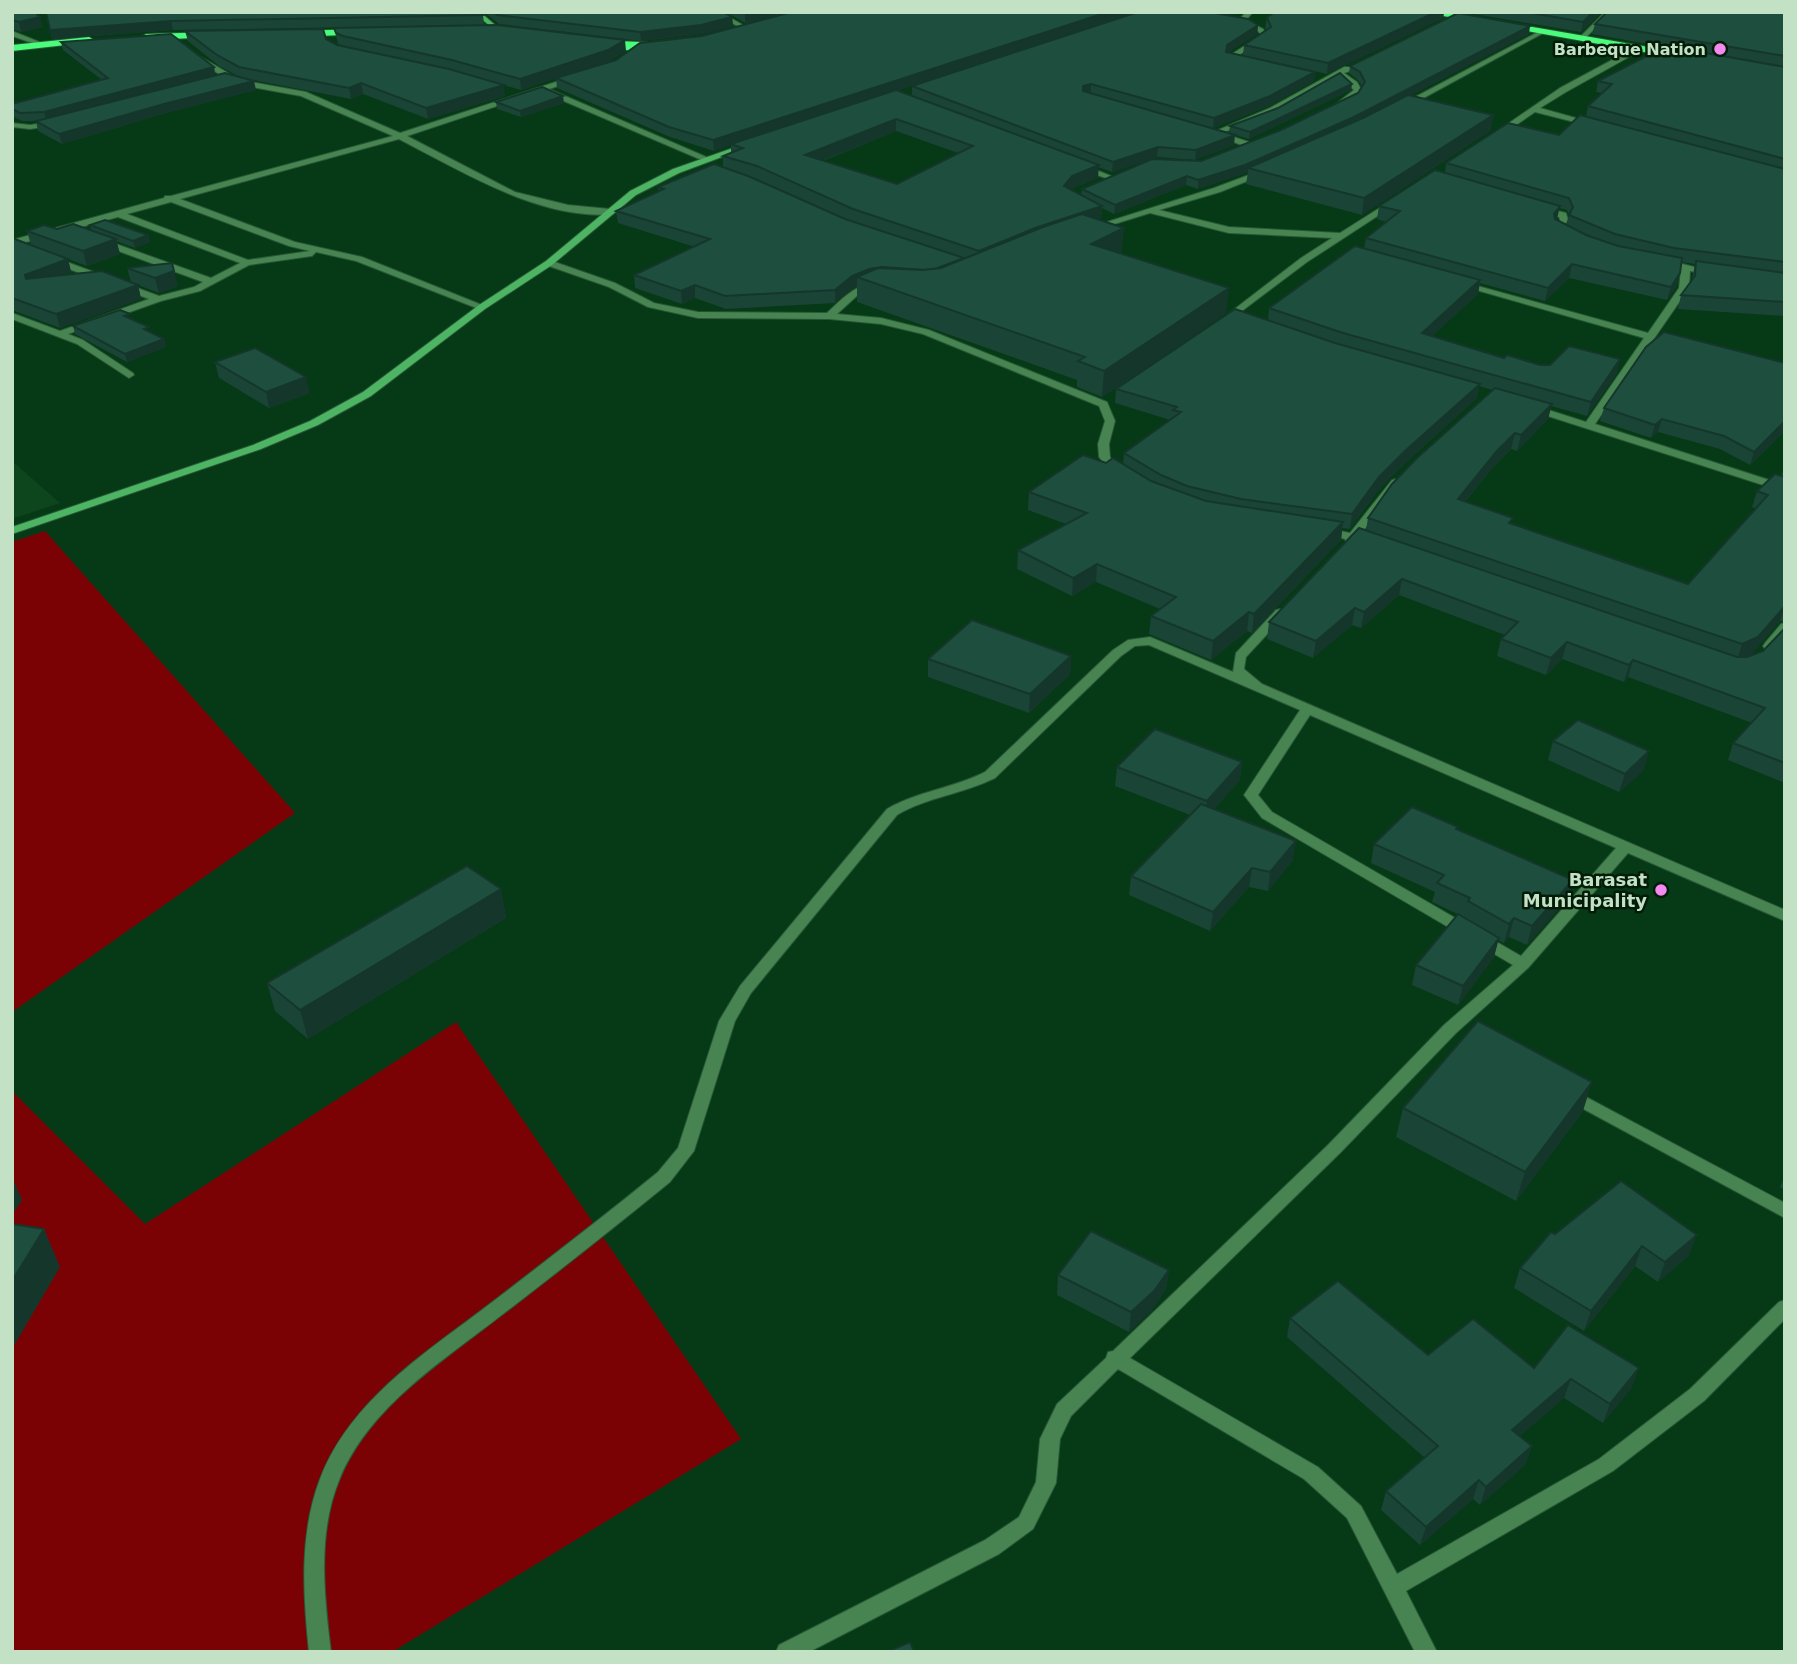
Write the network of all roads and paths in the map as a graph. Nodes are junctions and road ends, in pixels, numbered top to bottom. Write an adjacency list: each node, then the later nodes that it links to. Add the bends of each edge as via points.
1 (476, 12): 10 (street)
2 (714, 12): 8 (street)
3 (1250, 12): 30 (street, via 1242,20 1265,36 1230,58)
4 (1426, 12): 6 (highway)
5 (1609, 12): 19 (street)
6 (1456, 17): 7 (street); 13 (highway)
7 (1444, 23)
8 (754, 29): 17 (highway)
9 (484, 30): 10 (highway)
10 (498, 30): 11 (highway)
11 (510, 31)
12 (374, 32): 15 (highway, via 330,38)
13 (1542, 32): 19 (highway); 43 (street)
14 (12, 33): 22 (street)
15 (288, 34)
16 (221, 35): 18 (highway)
17 (725, 35)
18 (136, 38)
19 (1581, 39): 26 (highway)
20 (96, 40): 22 (highway)
21 (581, 40): 24 (highway)
22 (40, 44): 25 (highway)
23 (672, 46): 24 (highway)
24 (641, 47): 29 (street)
25 (12, 48)
26 (1641, 48): 28 (highway); 42 (street)
27 (197, 56): 34 (street)
28 (1693, 57)
29 (626, 59)
30 (1254, 64)
31 (1351, 67): 32 (street)
32 (1339, 73): 36 (street); 41 (street, via 1358,91)
33 (588, 74): 38 (street)
34 (226, 76): 37 (street); 49 (street, via 251,86 303,94)
35 (1315, 77): 36 (street)
36 (1328, 79): 48 (street, via 1273,110)
37 (214, 80)
38 (543, 88): 40 (street); 53 (street)
39 (501, 89): 40 (street)
40 (523, 96): 49 (street)
41 (1331, 107)
42 (1534, 110): 46 (street); 50 (street)
43 (1394, 111)
44 (60, 121): 45 (street, via 37,127)
45 (12, 125)
46 (1600, 128)
47 (1205, 130): 48 (street)
48 (1215, 134): 52 (street, via 1253,143)
49 (400, 136): 59 (street); 63 (street, via 512,194 568,208)
50 (1493, 137)
51 (761, 141): 53 (street)
52 (1238, 150)
53 (707, 164): 63 (street, via 694,165 633,193)
54 (1074, 164): 57 (street)
55 (1272, 168): 62 (street)
56 (1124, 173): 57 (street)
57 (1112, 178): 58 (street)
58 (1099, 183)
59 (169, 198): 64 (street); 75 (street)
60 (1398, 200): 69 (street)
61 (1533, 205): 70 (street, via 1563,215 1557,229)
62 (1150, 211): 66 (street); 69 (street, via 1229,230)
63 (610, 212): 79 (street)
64 (116, 213): 67 (street); 78 (street)
65 (1104, 215): 66 (street)
66 (1116, 221): 68 (street)
67 (64, 228): 71 (street); 82 (street)
68 (1080, 232)
69 (1341, 236): 72 (street)
70 (1575, 241)
71 (12, 244): 73 (street)
72 (1326, 246): 74 (street); 89 (street)
73 (24, 249)
74 (1339, 250)
75 (324, 252): 78 (street); 86 (street, via 359,259)
76 (49, 258): 85 (street)
77 (1646, 259): 80 (street)
78 (247, 262): 82 (street)
79 (549, 263): 86 (street); 88 (street, via 612,285 651,305 698,315)
80 (1686, 267): 81 (street); 93 (street, via 1684,288)
81 (1725, 275)
82 (212, 282): 85 (street)
83 (1456, 283): 93 (street)
84 (880, 284): 88 (street, via 856,292)
85 (158, 299): 92 (street)
86 (482, 307): 103 (street, via 367,394 314,423)
87 (12, 316): 92 (street)
88 (829, 316): 96 (street, via 881,321 926,332)
89 (1232, 316): 90 (street); 91 (street)
90 (1245, 321)
91 (1216, 327)
92 (60, 334): 94 (street, via 93,349)
93 (1651, 337): 98 (street)
94 (129, 375)
95 (1114, 396): 96 (street)
96 (1103, 404): 100 (street, via 1110,421 1101,446 1108,466)
97 (1527, 407): 98 (street)
98 (1589, 425): 101 (street)
99 (1408, 470): 104 (street)
100 (1129, 483)
101 (1785, 489)
102 (1318, 530): 104 (street)
103 (12, 531)
104 (1354, 536): 105 (street); 106 (street)
105 (1380, 544)
106 (1338, 554)
107 (1289, 603): 110 (street, via 1240,656 1238,670)
108 (1785, 627): 109 (street)
109 (1765, 652)
110 (1258, 687): 111 (street); 120 (street, via 1150,641 1132,643 990,775 908,801 892,812 745,990 727,1021 686,1151 664,1177 403,1382 356,1432 331,1478 315,1536)
111 (1307, 710): 112 (street); 114 (street, via 1251,795 1267,814)
112 (1625, 847): 113 (street); 114 (street)
113 (1785, 916)
114 (1523, 964): 118 (street)
115 (1558, 1088): 116 (street)
116 (1785, 1211)
117 (1785, 1307): 119 (street, via 1697,1395 1606,1465)
118 (1115, 1358): 119 (street, via 1311,1473 1354,1512); 121 (street, via 1064,1410 1050,1439 1046,1483 1026,1523 992,1547)
119 (1394, 1587): 122 (street)
120 (320, 1652)
121 (787, 1652)
122 (1426, 1652)

